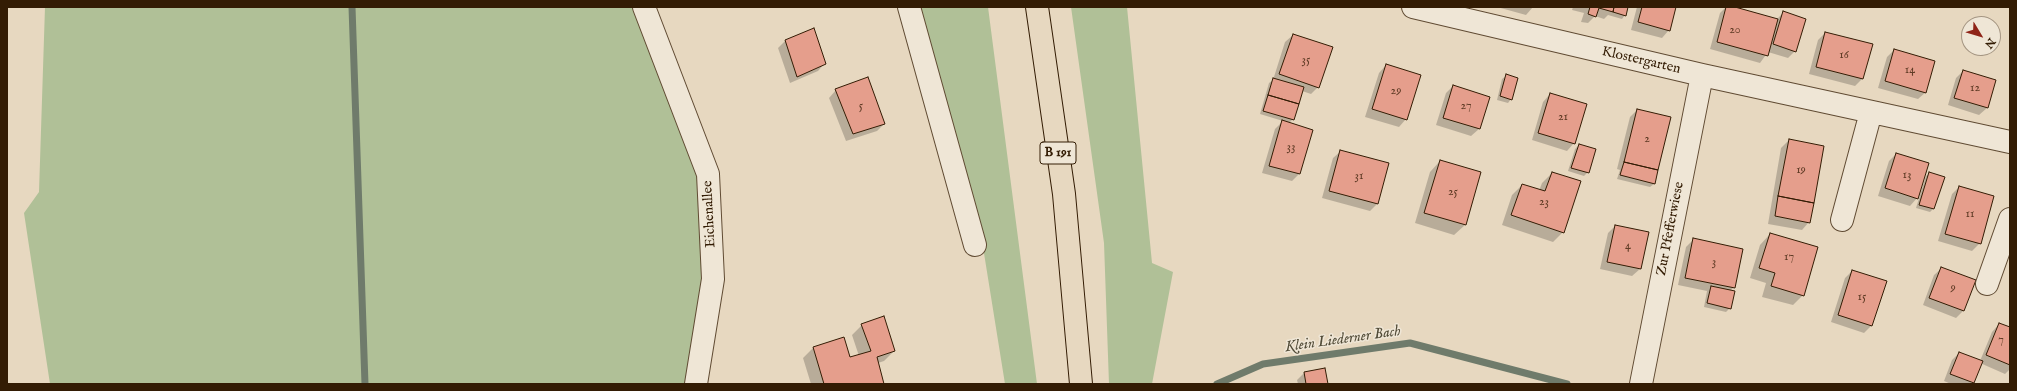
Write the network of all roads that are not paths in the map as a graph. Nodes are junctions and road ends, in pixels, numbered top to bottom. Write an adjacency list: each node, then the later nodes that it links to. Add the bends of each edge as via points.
1 (644, 7): 12 (street, Eichenallee, via 708,174 713,279)
2 (909, 7): 10 (street)
3 (1037, 7): 13 (main road, B 191, via 1064,194)
4 (1413, 7): 5 (street, Klostergarten)
5 (1702, 75): 6 (street, Klostergarten); 14 (street, Zur Pfefferwiese)
6 (1871, 112): 7 (street, Klostergarten); 9 (street)
7 (2010, 142)
8 (2010, 219): 11 (street)
9 (1842, 220)
10 (975, 245)
11 (1988, 284)
12 (696, 384)
13 (1081, 384)
14 (1641, 384)

